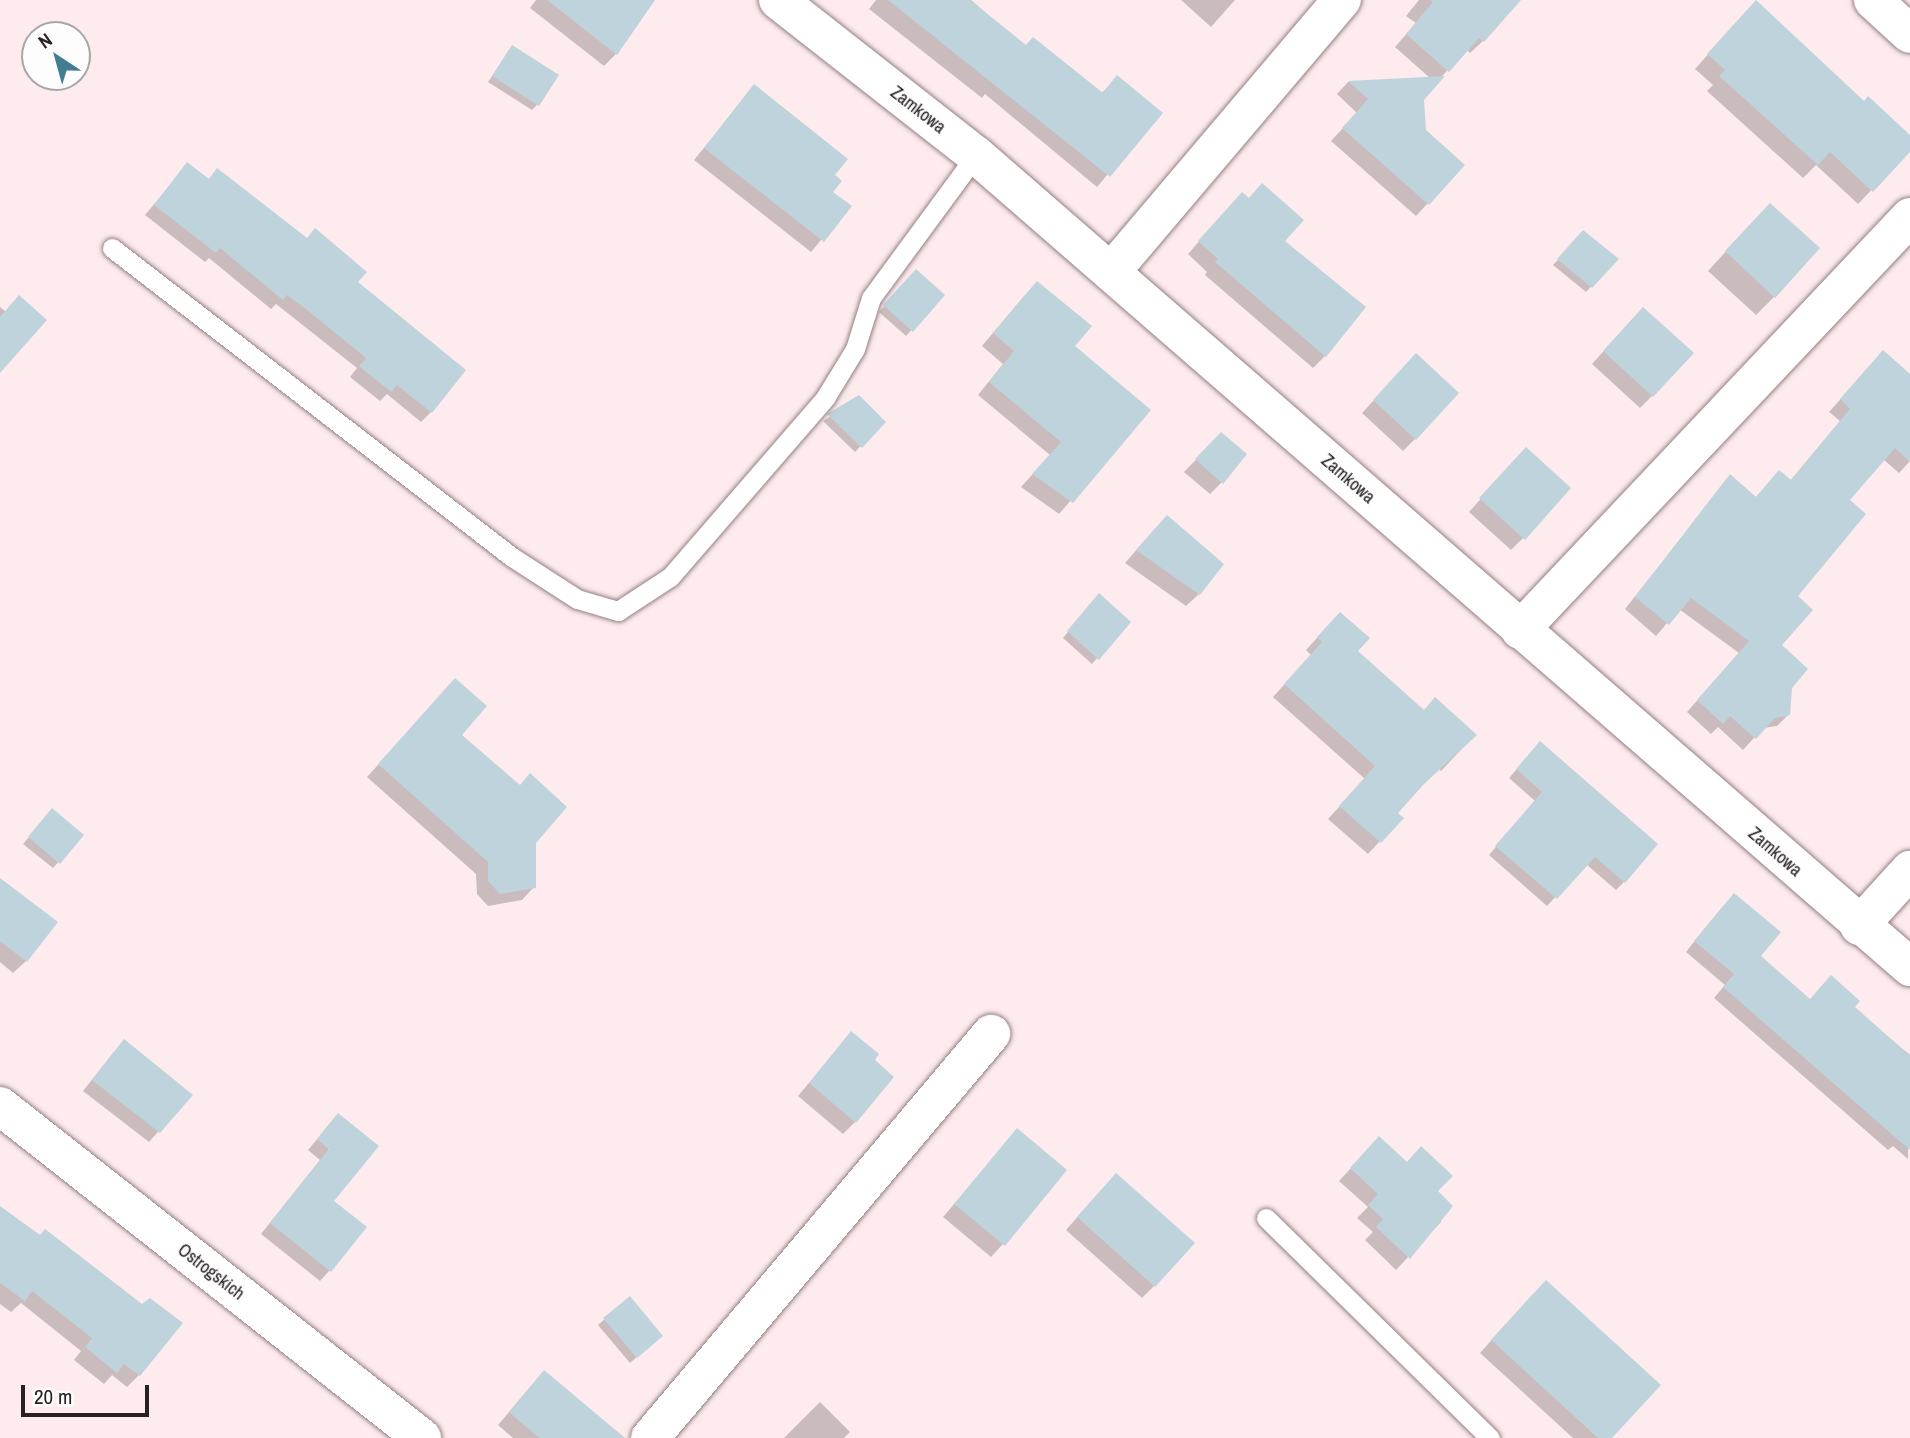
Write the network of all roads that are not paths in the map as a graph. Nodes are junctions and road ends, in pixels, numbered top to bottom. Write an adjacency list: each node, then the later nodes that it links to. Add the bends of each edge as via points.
1 (778, 0): 5 (street, Zamkowa)
2 (1342, 0): 8 (street)
3 (1873, 0): 4 (street)
4 (1910, 34)
5 (975, 155): 7 (lane, via 871,298 855,349 825,398 670,577 618,611 578,599 512,556); 8 (street, Zamkowa)
6 (1910, 217): 9 (street)
7 (112, 248)
8 (1111, 272): 9 (street, Zamkowa)
9 (1520, 630): 11 (street, Zamkowa)
10 (1910, 870): 11 (street)
11 (1859, 926): 12 (street, Zamkowa)
12 (1910, 967)
13 (991, 1034): 17 (street)
14 (0, 1106): 16 (street, Ostrogskich)
15 (1266, 1218): 18 (lane)
16 (422, 1438)
17 (650, 1438)
18 (1490, 1438)

